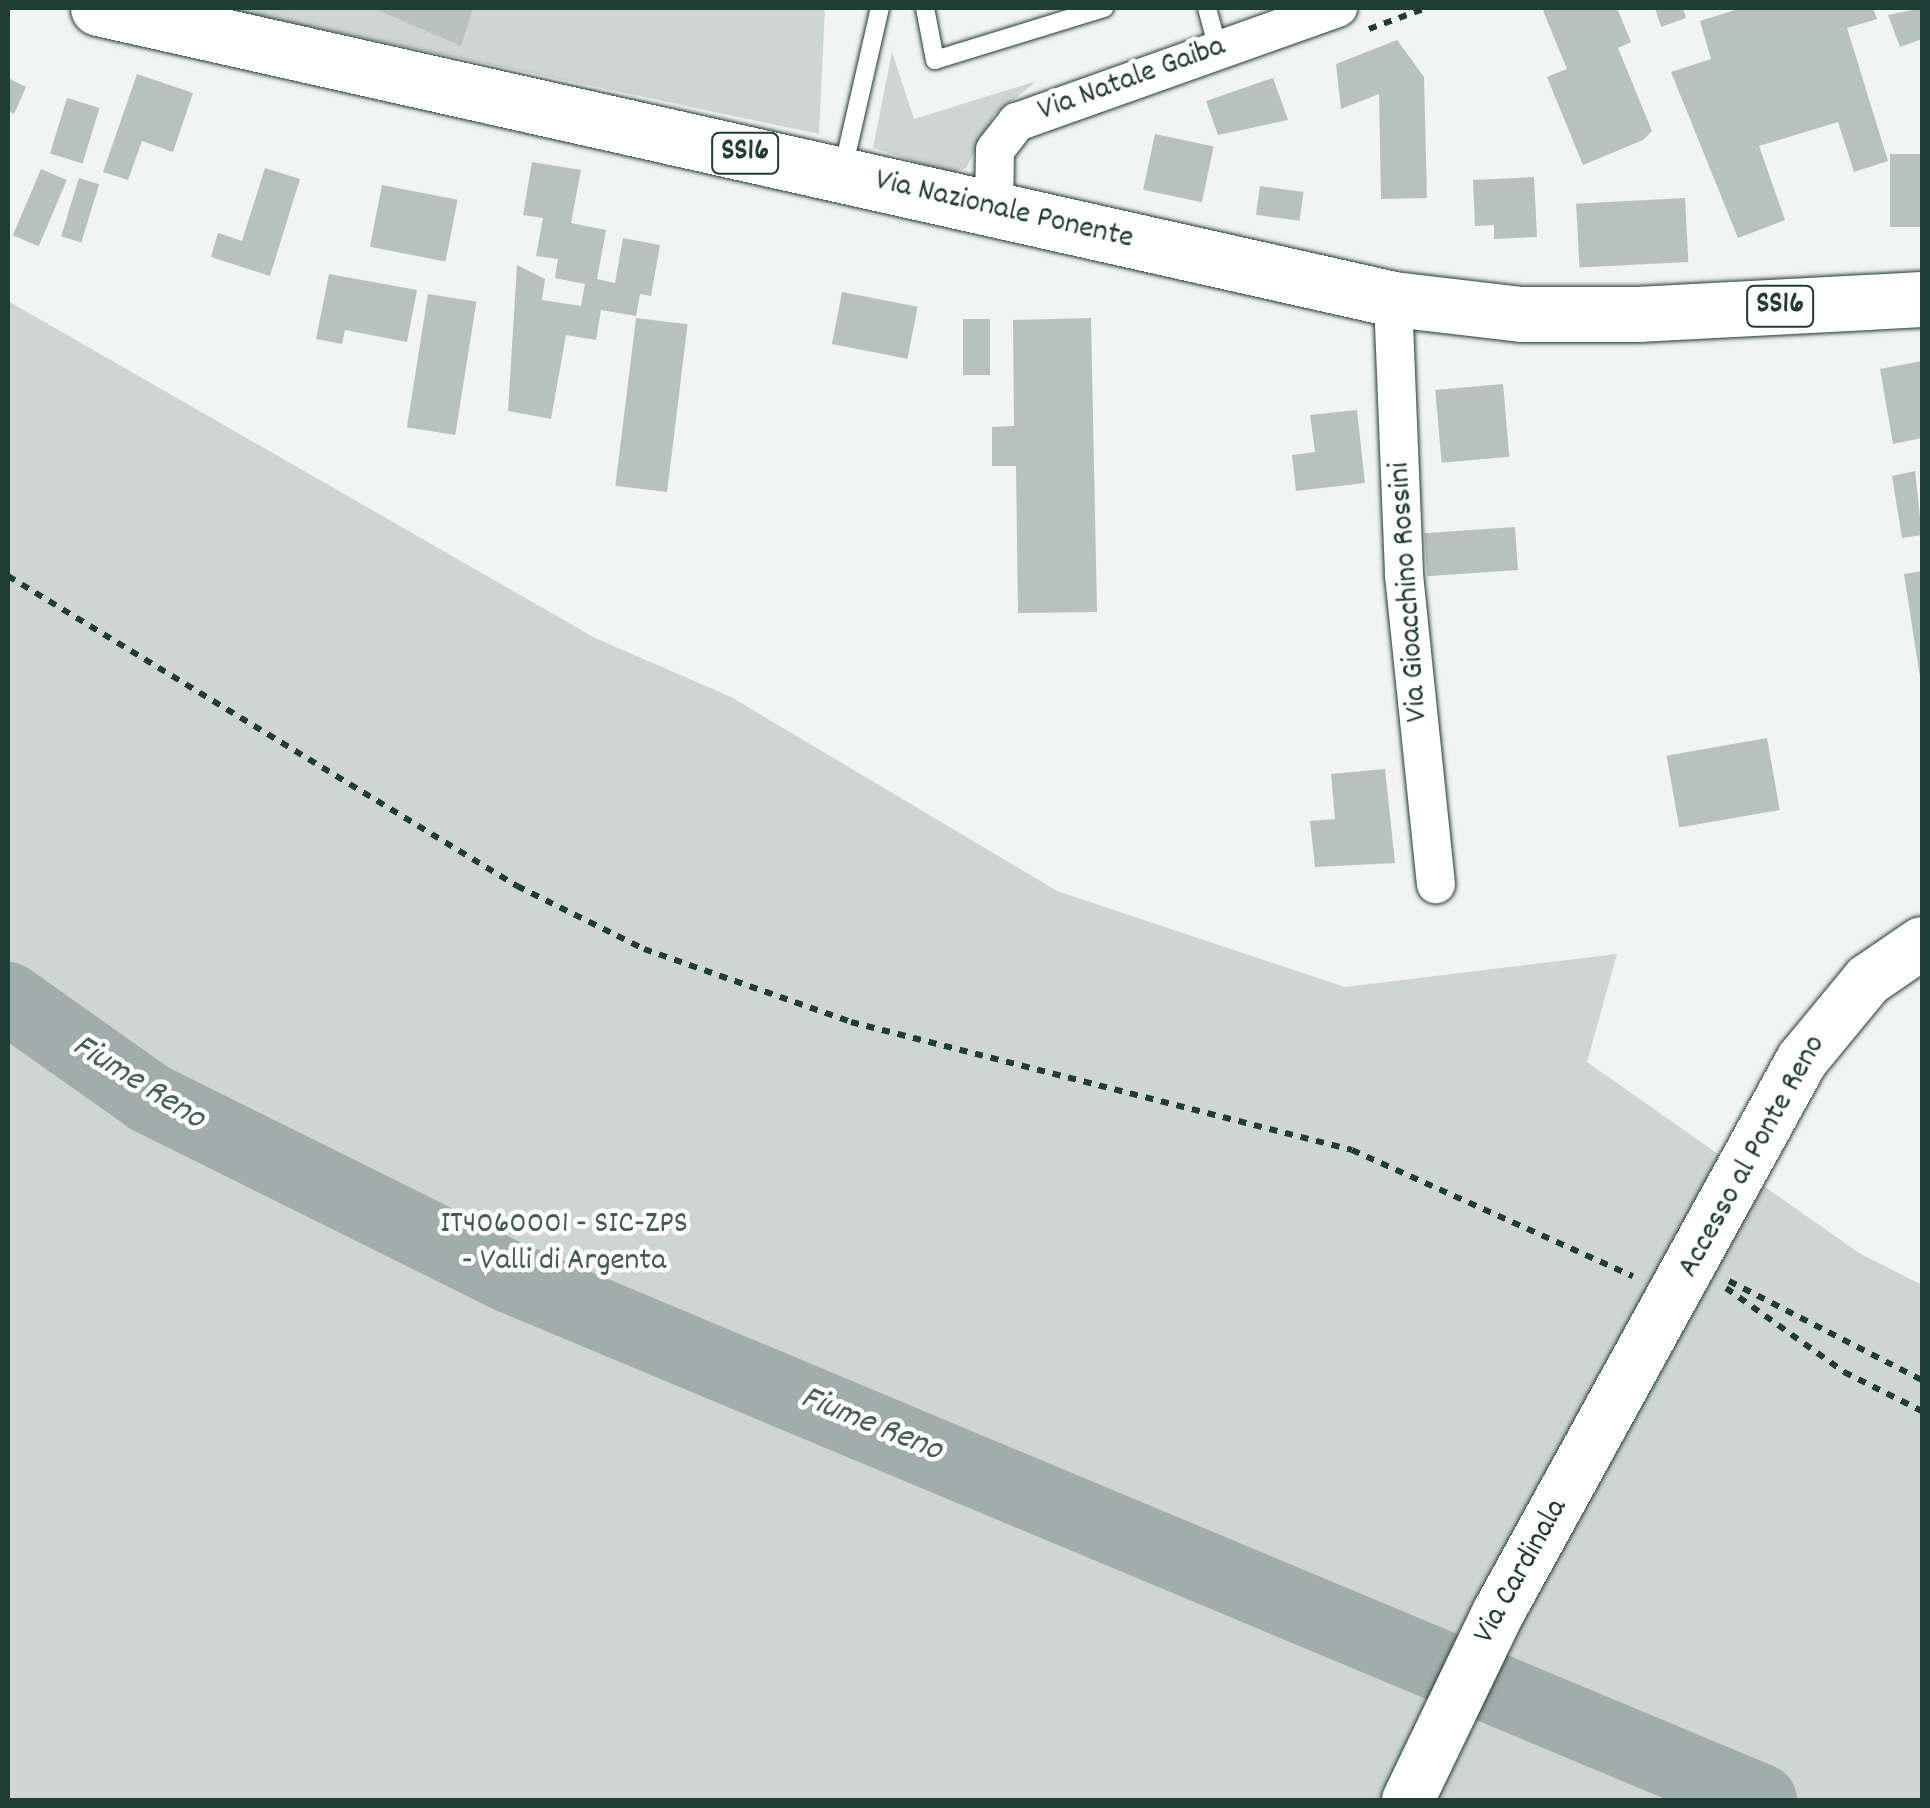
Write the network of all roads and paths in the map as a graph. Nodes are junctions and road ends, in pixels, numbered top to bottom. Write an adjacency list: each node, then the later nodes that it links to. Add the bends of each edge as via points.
1 (98, 8): 8 (main road, Via Nazionale Ponente / SS16)
2 (880, 8): 8 (lane)
3 (925, 8): 4 (lane, via 935,60)
4 (1104, 8)
5 (1207, 8): 7 (lane)
6 (1338, 8): 7 (street, Via Natale Gaiba)
7 (1218, 49): 9 (street, Via Natale Gaiba, via 1017,122 992,162)
8 (842, 174): 9 (main road, Via Nazionale Ponente / SS16)
9 (994, 209): 11 (main road, Via Nazionale Ponente / SS16)
10 (1922, 298): 11 (main road, Via Nazionale Ponente / SS16, via 1637,314)
11 (1393, 299): 13 (street, Via Gioacchino Rossini, via 1404,575)
12 (8, 576): 15 (path, via 517,886 644,949 851,1022 1352,1150)
13 (1436, 884)
14 (1922, 943): 15 (main road, Accesso al Ponte Reno, via 1868,980 1813,1044)
15 (1684, 1279): 16 (main road, Accesso al Ponte Reno); 17 (path); 18 (path)
16 (1646, 1348): 19 (main road, Via Cardinala, via 1497,1615)
17 (1922, 1380)
18 (1922, 1411)
19 (1408, 1800)

